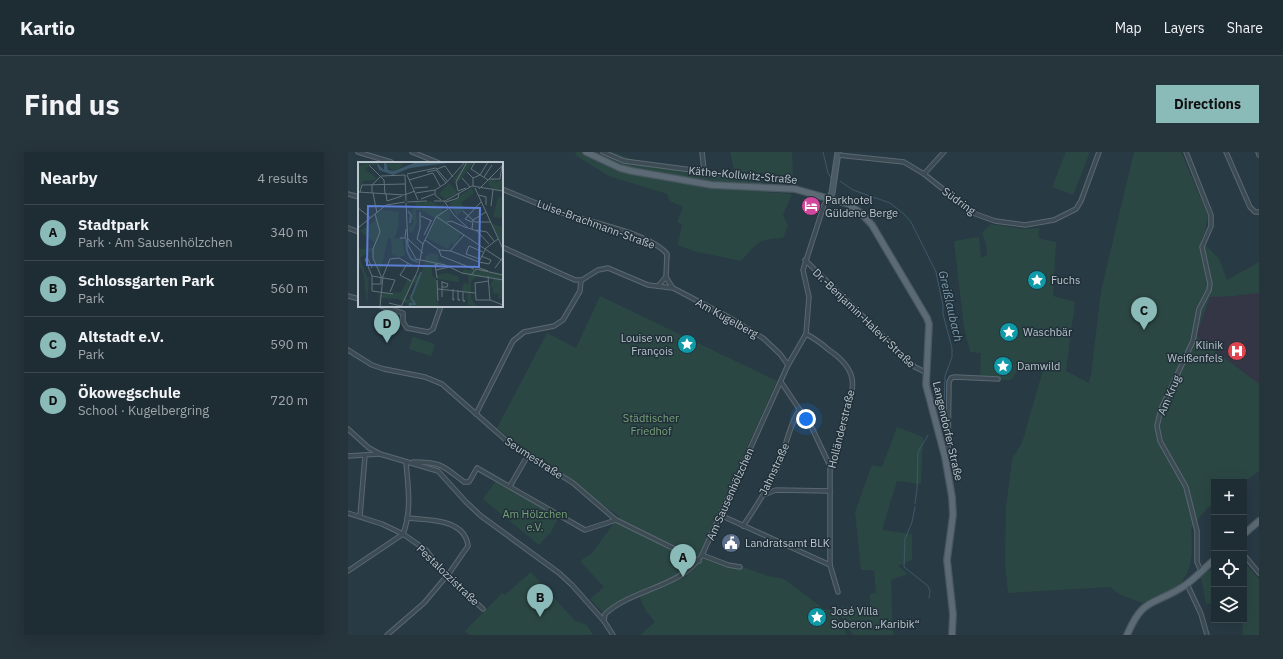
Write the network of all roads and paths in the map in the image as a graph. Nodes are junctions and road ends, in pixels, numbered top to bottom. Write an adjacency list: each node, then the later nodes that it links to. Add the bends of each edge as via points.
1 (358, 152): 11 (street)
2 (412, 152): 12 (street)
3 (603, 152): 4 (street, via 624,161 700,171 704,168)
4 (702, 152)
5 (944, 152): 13 (street)
6 (1099, 152): 13 (street, Südring, via 1076,209 1062,217 1035,224 1017,225 973,213)
7 (1186, 152): 66 (street, Am Krug, via 1211,215 1211,226 1202,247 1210,284 1199,308 1193,341 1161,409 1157,426 1160,441 1186,487 1197,531 1196,562)
8 (1226, 152): 18 (street, via 1250,207)
9 (590, 153): 17 (main road, Käthe-Kollwitz-Straße, via 632,172 712,185 795,189)
10 (838, 153): 13 (street, Südring, via 904,162); 17 (street)
11 (391, 162)
12 (437, 162)
13 (924, 174)
14 (503, 189): 23 (street, Luise-Brachmann-Straße, via 560,212 655,243 667,254)
15 (348, 194): 16 (street)
16 (358, 197)
17 (829, 198): 22 (street, via 824,205); 34 (main road, Langendorfer Straße, via 851,206 872,225 927,318 929,327)
18 (1259, 212)
19 (348, 228): 20 (street)
20 (358, 232)
21 (503, 247): 24 (street, via 575,280)
22 (805, 260): 31 (street, via 803,270 810,298); 34 (street, Dr.-Benjamin-Halevi-Straße, via 915,368)
23 (666, 277): 25 (street); 26 (street)
24 (581, 280): 25 (street, Am Kugelberg, via 598,270 608,268 648,286); 38 (street, via 580,291 563,320 554,326 524,332 512,342)
25 (658, 286): 26 (street, Am Kugelberg)
26 (673, 288): 33 (street, Am Kugelberg, via 763,338)
27 (348, 296): 28 (street)
28 (358, 299)
29 (384, 307): 30 (street, via 403,313 403,322 407,328 428,332 433,329)
30 (441, 307)
31 (806, 334): 33 (street, Am Sausenhölzchen); 46 (street, Holländerstraße, via 841,358 847,364 852,377 848,410)
32 (348, 350): 38 (street, Seumestraße, via 384,370 434,380 442,384)
33 (788, 365): 36 (street, Am Sausenhölzchen)
34 (925, 372): 44 (main road, Langendorfer Straße, via 928,396)
35 (998, 379): 44 (street, via 955,376 951,378 948,457)
36 (781, 382): 37 (street); 51 (street, Am Sausenhölzchen)
37 (800, 410): 46 (street, via 812,428); 49 (street, Jahnstraße, via 796,414 786,448)
38 (476, 414): 41 (street, Seumestraße, via 508,442)
39 (348, 429): 40 (street, via 369,448)
40 (380, 454): 43 (street); 45 (street)
41 (528, 455): 47 (street); 54 (street, Seumestraße, via 573,483)
42 (348, 456): 43 (street)
43 (365, 456): 52 (street)
44 (945, 457): 75 (main road, Langendorfer Straße, via 953,515 947,560 953,614)
45 (406, 463): 47 (street, via 440,464 464,482 469,482 477,468); 53 (street); 72 (street, via 438,471 481,516 559,573)
46 (830, 466): 48 (street, Holländerstraße)
47 (510, 486): 54 (street, via 585,530)
48 (830, 491): 49 (street, via 776,490); 63 (street, Holländerstraße)
49 (763, 495): 56 (street, Jahnstraße)
50 (348, 513): 52 (street, Pestalozzistraße)
51 (720, 515): 56 (street); 59 (street, Am Sausenhölzchen)
52 (360, 516): 58 (street, Pestalozzistraße)
53 (407, 518): 58 (street); 68 (street, via 442,522 464,534 468,546)
54 (616, 520): 61 (street, Seumestraße)
55 (1259, 521): 57 (main road)
56 (743, 526): 63 (street)
57 (1247, 531)
58 (403, 534): 65 (street); 68 (street, Pestalozzistraße, via 426,550)
59 (702, 556): 61 (street, Am Sausenhölzchen); 64 (street)
60 (1247, 559): 67 (street)
61 (699, 561): 72 (street, Am Sausenhölzchen, via 680,576 619,603 605,614)
62 (1211, 563): 66 (main road)
63 (830, 565): 70 (street, Holländerstraße)
64 (740, 567)
65 (348, 570)
66 (1201, 571): 69 (main road)
67 (1259, 573)
68 (446, 574): 71 (street, Pestalozzistraße); 73 (street, via 424,603)
69 (1187, 584): 76 (main road, via 1144,607 1134,618); 77 (street, via 1201,614)
70 (838, 592)
71 (483, 609)
72 (604, 621): 74 (street)
73 (387, 635)
74 (613, 635)
75 (952, 635)
76 (1127, 635)
77 (1207, 635)

